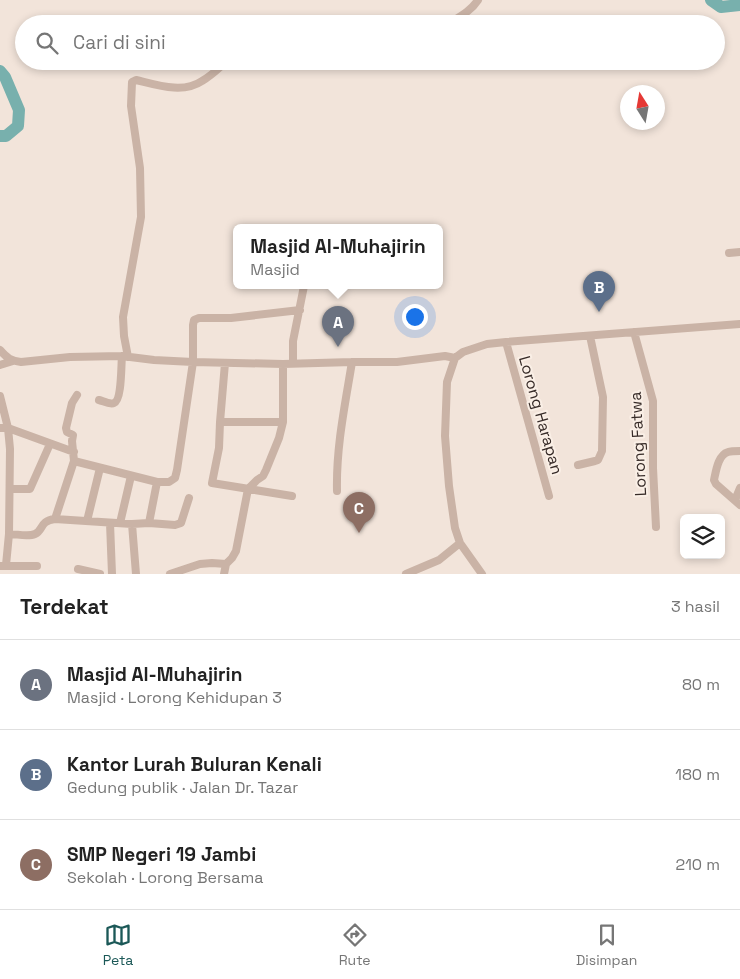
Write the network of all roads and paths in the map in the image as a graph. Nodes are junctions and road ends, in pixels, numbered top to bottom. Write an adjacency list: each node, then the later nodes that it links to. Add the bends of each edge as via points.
1 (478, 0): 2 (street)
2 (462, 15)
3 (216, 70): 13 (street, via 202,81 178,88 136,80 132,82 131,106 140,168 141,217 123,317)
4 (740, 252): 5 (street)
5 (729, 254)
6 (304, 289): 7 (street)
7 (300, 310): 16 (street, via 195,319 192,325); 19 (street, via 293,341)
8 (740, 324): 9 (street)
9 (634, 332): 10 (street); 52 (street, Lorong Fatwa, via 653,401)
10 (590, 336): 11 (street); 32 (street, via 603,397 602,451 595,462)
11 (506, 342): 14 (street, via 487,344); 41 (street, Lorong Harapan)
12 (0, 350): 15 (street)
13 (125, 357): 15 (street); 16 (street); 24 (street, via 117,400 114,403)
14 (455, 358): 17 (street); 54 (street, via 447,382 445,436 449,486)
15 (13, 361): 21 (street)
16 (193, 362): 18 (street); 35 (street, via 175,478 169,482)
17 (352, 362): 19 (street); 39 (street, via 336,467)
18 (226, 363): 20 (street); 25 (street)
19 (293, 363): 20 (street)
20 (283, 364): 26 (street)
21 (0, 365)
22 (78, 395): 30 (street, via 72,402 66,428 73,435)
23 (0, 396): 27 (street)
24 (98, 400)
25 (220, 422): 26 (street); 38 (street, via 212,483)
26 (283, 422): 38 (street, via 263,476)
27 (4, 428): 28 (street); 37 (street, via 10,449)
28 (50, 444): 30 (street); 37 (street, via 30,489)
29 (740, 451): 45 (street, via 727,452 722,456 714,480)
30 (74, 452): 31 (street)
31 (74, 461): 33 (street); 46 (street)
32 (578, 465)
33 (100, 468): 34 (street); 47 (street)
34 (130, 476): 35 (street); 49 (street)
35 (156, 482): 50 (street)
36 (740, 488): 45 (street)
37 (10, 489): 43 (street)
38 (248, 489): 40 (street); 55 (street, via 236,551)
39 (337, 491)
40 (292, 496)
41 (550, 496)
42 (0, 498): 43 (street)
43 (9, 498): 53 (street)
44 (189, 498): 50 (street, via 180,524)
45 (737, 502)
46 (54, 519): 47 (street); 53 (street, via 47,520 34,534)
47 (87, 521): 48 (street)
48 (110, 523): 49 (street); 60 (street)
49 (120, 523): 51 (street)
50 (149, 523): 51 (street)
51 (132, 524): 61 (street)
52 (656, 527)
53 (9, 534): 56 (street)
54 (460, 544): 64 (street, via 439,560); 65 (street)
55 (226, 564): 62 (street, via 200,564); 63 (street)
56 (3, 565): 57 (street)
57 (37, 566)
58 (78, 569): 59 (street)
59 (100, 574)
60 (112, 574)
61 (136, 574)
62 (170, 574)
63 (224, 574)
64 (406, 574)
65 (482, 574)

